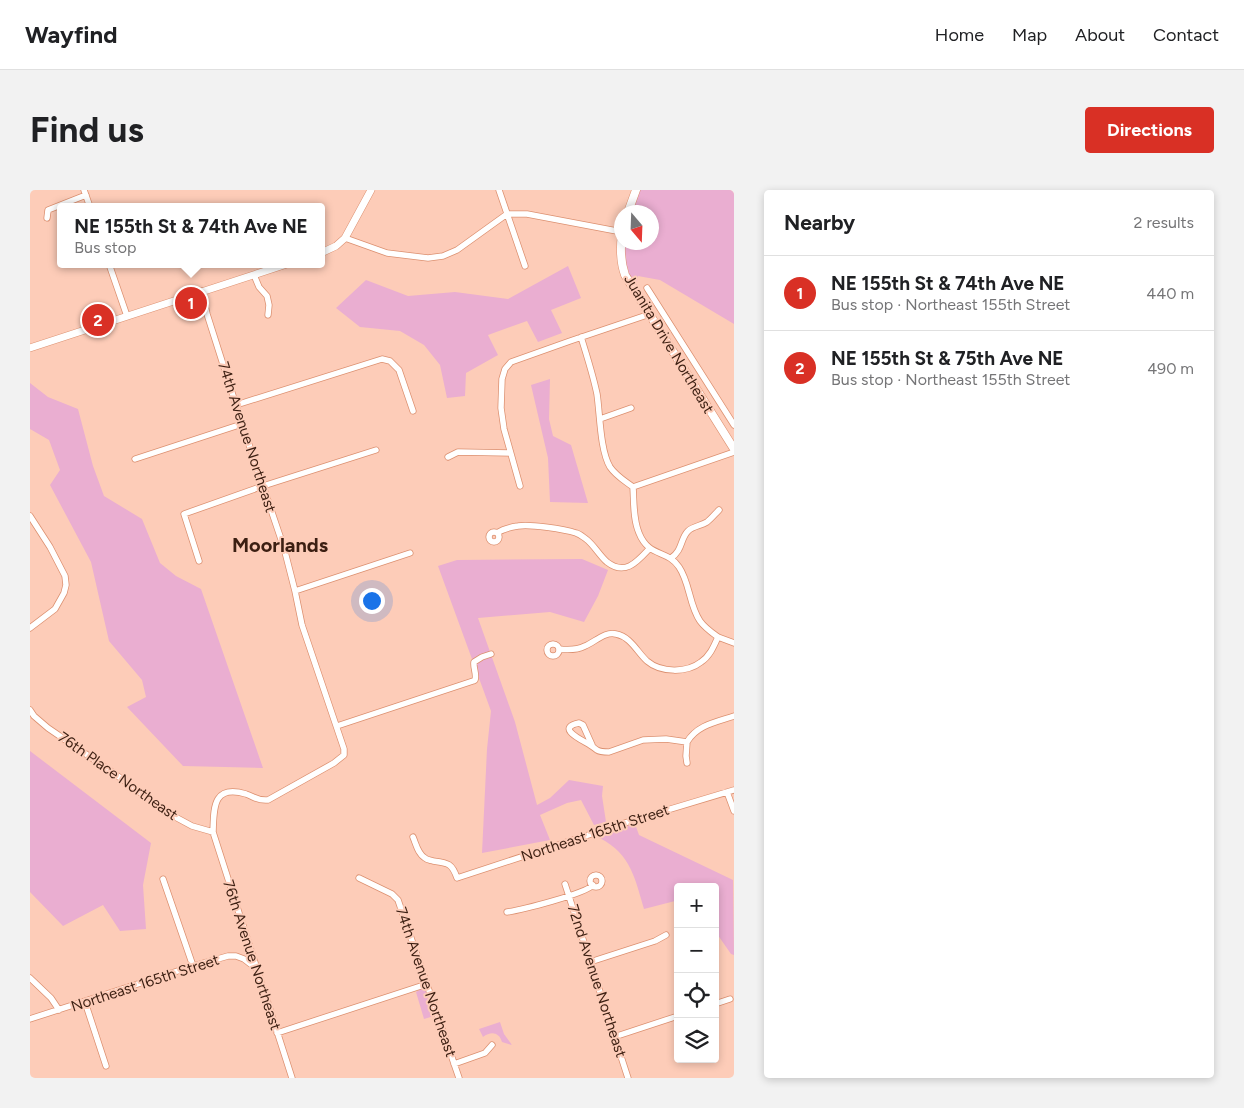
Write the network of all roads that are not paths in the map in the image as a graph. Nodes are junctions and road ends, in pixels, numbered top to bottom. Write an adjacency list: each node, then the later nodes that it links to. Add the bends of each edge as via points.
1 (371, 190): 11 (street)
2 (499, 190): 8 (street)
3 (636, 190): 6 (main road)
4 (85, 192): 5 (street)
5 (62, 203)
6 (631, 205)
7 (57, 206): 9 (street, via 48,210)
8 (507, 214): 10 (street, via 528,214); 11 (street, via 457,250 443,256 428,258 387,253); 14 (street)
9 (47, 218)
10 (614, 231)
11 (346, 238): 13 (street)
12 (620, 250): 20 (main road, Juanita Drive Northeast, via 623,268)
13 (325, 251)
14 (525, 266)
15 (110, 268): 22 (street)
16 (274, 268): 17 (street)
17 (254, 274): 19 (street); 21 (street, via 258,287 267,296)
18 (648, 288): 30 (street)
19 (202, 292): 22 (street); 25 (street, 74th Avenue Northeast)
20 (650, 314): 23 (street); 32 (main road, Juanita Drive Northeast)
21 (268, 315)
22 (127, 316): 24 (street)
23 (582, 337): 28 (street); 33 (street, via 511,362 505,369 501,408)
24 (30, 348)
25 (236, 405): 27 (street, via 382,359 390,361 399,370); 29 (street, 74th Avenue Northeast)
26 (632, 408): 28 (street)
27 (413, 411)
28 (600, 418): 38 (street, via 602,443 609,466)
29 (242, 424): 35 (street); 36 (street, 74th Avenue Northeast)
30 (734, 424)
31 (376, 450): 36 (street)
32 (734, 451): 38 (street)
33 (510, 453): 34 (street, via 458,452); 37 (street)
34 (448, 457)
35 (135, 459)
36 (263, 486): 45 (street, via 184,514); 46 (street, 74th Avenue Northeast)
37 (520, 486)
38 (634, 487): 42 (street, via 635,522)
39 (719, 510): 44 (street, via 707,522 688,531 680,549)
40 (30, 516): 47 (street, via 50,547 65,576 66,585 55,609)
41 (497, 533): 42 (street, via 521,526 578,534 616,567 633,565)
42 (649, 549): 44 (street)
43 (410, 553): 46 (street)
44 (671, 558): 48 (street, via 683,574 697,615)
45 (199, 561)
46 (296, 591): 54 (street, 74th Avenue Northeast, via 302,625)
47 (30, 628)
48 (718, 637): 49 (street); 50 (street, via 700,663 672,671 646,661 628,640 617,634 607,634 574,650)
49 (734, 643)
50 (558, 650)
51 (491, 654): 54 (street, via 474,662 476,677 473,681)
52 (30, 710): 61 (street, 76th Place Northeast, via 48,728 166,812)
53 (734, 716): 55 (street, via 704,726)
54 (337, 726): 61 (street, 74th Avenue Northeast, via 344,749 340,758 268,800 233,792 224,794 214,806)
55 (687, 742): 56 (street, via 643,740 609,752); 57 (street)
56 (592, 745)
57 (688, 763)
58 (734, 790): 59 (street, Northeast 165th Street)
59 (727, 792): 60 (street); 62 (street, Northeast 165th Street, via 457,878 450,864 422,856)
60 (734, 811)
61 (212, 832): 72 (street, 76th Avenue Northeast)
62 (413, 837)
63 (359, 878): 74 (street, 74th Avenue Northeast, via 398,900)
64 (164, 879): 71 (street)
65 (565, 884): 67 (street, 72nd Avenue Northeast)
66 (593, 885): 67 (street)
67 (569, 896): 68 (street); 70 (street, 72nd Avenue Northeast)
68 (507, 912)
69 (666, 935): 70 (street)
70 (590, 962): 82 (street, 72nd Avenue Northeast)
71 (193, 966): 72 (street, Northeast 165th Street, via 236,956); 76 (street, Northeast 165th Street)
72 (257, 968): 81 (street, 76th Avenue Northeast)
73 (30, 978): 78 (street)
74 (427, 984): 81 (street); 84 (street, 74th Avenue Northeast)
75 (730, 999): 77 (street)
76 (85, 1002): 78 (street, Northeast 165th Street); 85 (street)
77 (719, 1003)
78 (59, 1010): 80 (street, Northeast 165th Street)
79 (674, 1017): 82 (street)
80 (30, 1019)
81 (277, 1033): 86 (street, 76th Avenue Northeast)
82 (614, 1037): 88 (street, 72nd Avenue Northeast)
83 (492, 1045): 84 (street, via 485,1053)
84 (454, 1064): 87 (street, 74th Avenue Northeast)
85 (106, 1066)
86 (292, 1078)
87 (459, 1078)
88 (628, 1078)

